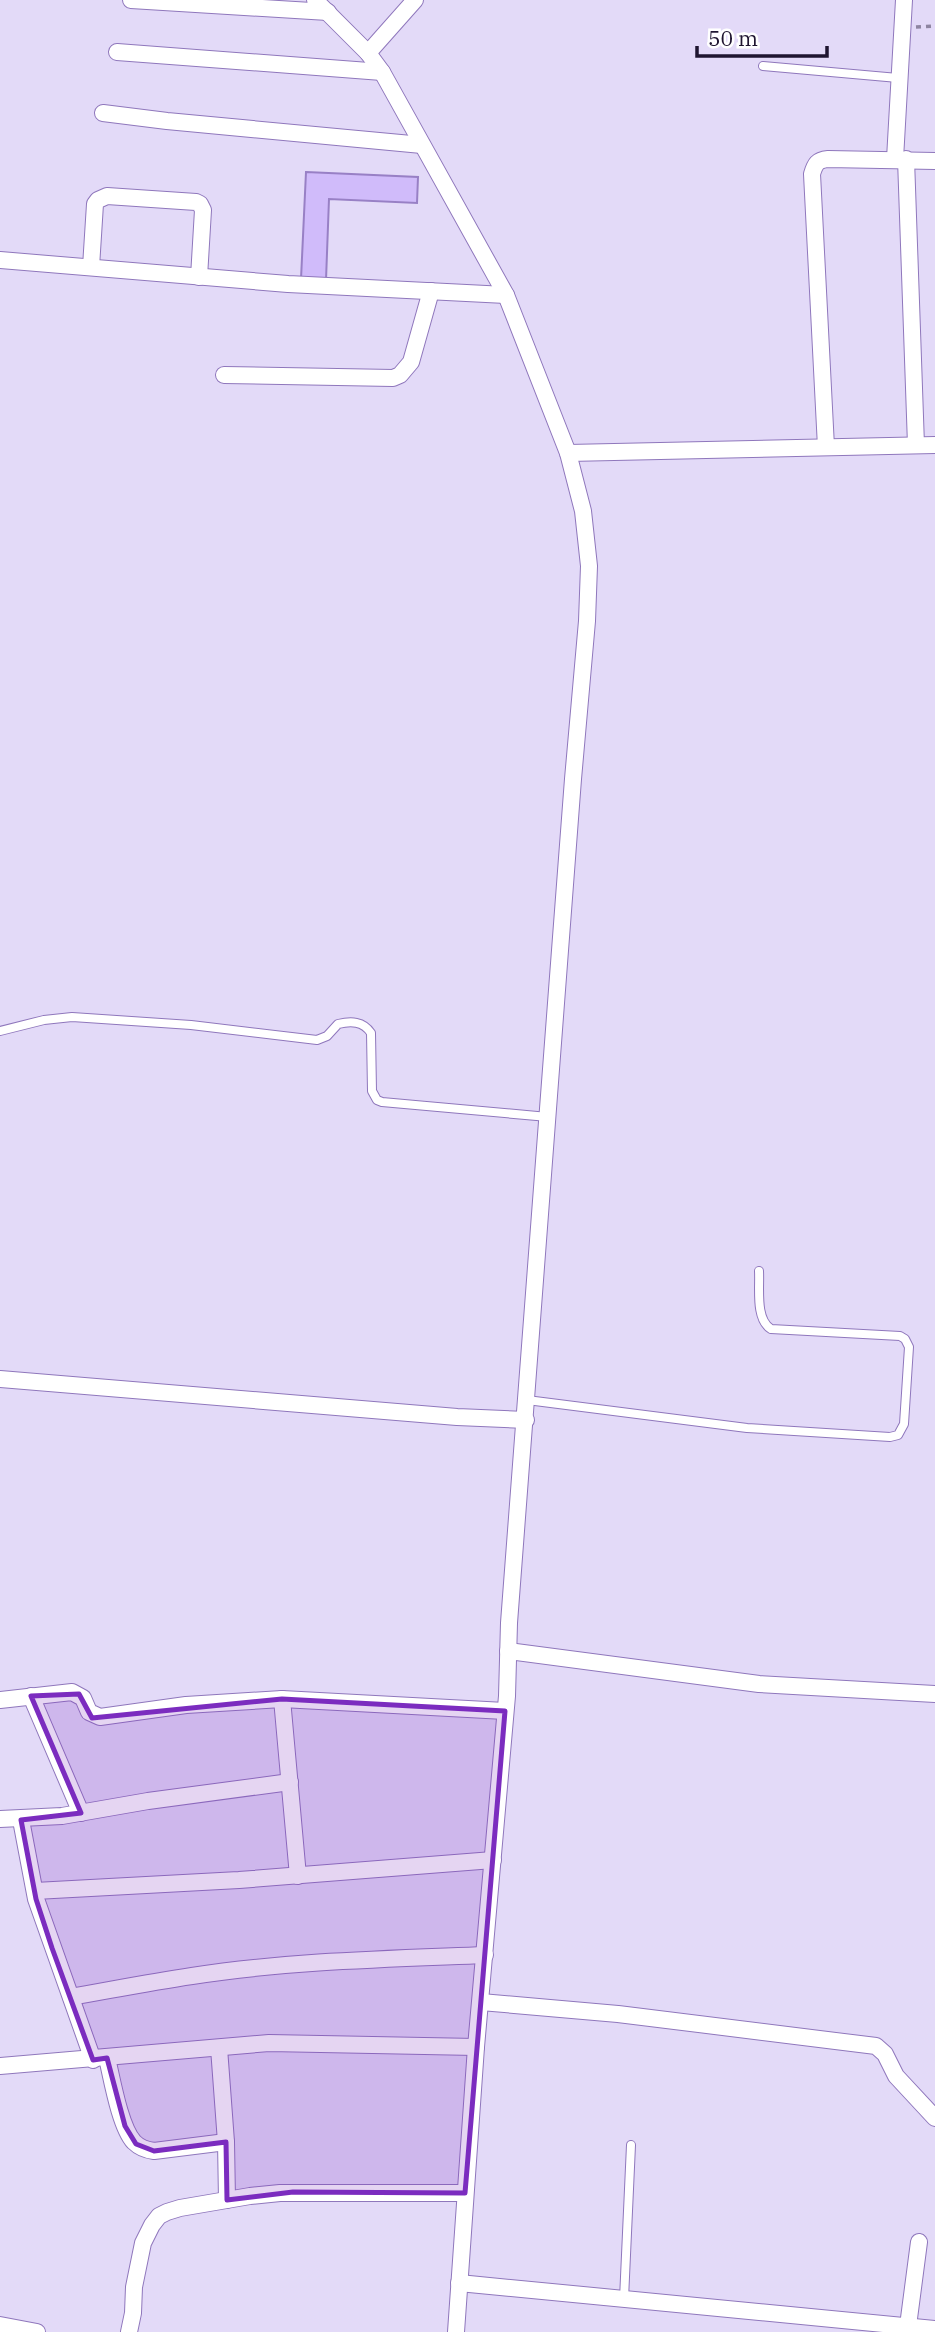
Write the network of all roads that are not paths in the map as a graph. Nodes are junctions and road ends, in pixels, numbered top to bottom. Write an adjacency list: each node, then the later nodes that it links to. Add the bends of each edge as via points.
1 (131, 0): 5 (street)
2 (315, 0): 5 (street)
3 (415, 0): 7 (street)
4 (904, 0): 10 (street)
5 (328, 12): 7 (street)
6 (117, 52): 9 (street)
7 (368, 53): 9 (street)
8 (763, 66): 10 (lane)
9 (382, 72): 12 (street)
10 (898, 78): 13 (street)
11 (103, 113): 12 (street)
12 (422, 145): 19 (street)
13 (900, 159): 14 (street); 21 (street); 23 (street, via 822,159 814,165)
14 (935, 161)
15 (0, 260): 16 (street)
16 (91, 267): 17 (street); 17 (street, via 96,204 101,198 196,202 203,210)
17 (199, 277): 18 (street)
18 (431, 291): 19 (street); 20 (street, via 411,362 393,378)
19 (506, 295): 24 (street)
20 (224, 375)
21 (916, 445): 22 (street); 23 (street)
22 (935, 445)
23 (827, 447): 24 (street)
24 (568, 453): 26 (street, via 583,512 589,566)
25 (0, 1031): 26 (lane, via 72,1017 317,1040 338,1024 361,1023 371,1033 372,1091 377,1100)
26 (548, 1117): 29 (street)
27 (759, 1271): 29 (lane, via 761,1318 771,1329 905,1339 909,1347 904,1424 898,1435 747,1428)
28 (0, 1379): 30 (street)
29 (527, 1400): 30 (street)
30 (526, 1420): 31 (street)
31 (508, 1651): 32 (street, via 759,1684); 36 (street)
32 (935, 1694)
33 (31, 1696): 34 (street, via 79,1693 89,1712 100,1717); 35 (street); 38 (street)
34 (282, 1699): 36 (street); 37 (street)
35 (0, 1700)
36 (505, 1711): 41 (street)
37 (290, 1782): 38 (street); 42 (street)
38 (81, 1813): 40 (street)
39 (0, 1819): 40 (street)
40 (21, 1819): 43 (street)
41 (493, 1860): 42 (street); 44 (street)
42 (298, 1876): 43 (street)
43 (34, 1891): 45 (street)
44 (485, 1955): 45 (street, via 277,1966 193,1975); 46 (street)
45 (71, 1997): 49 (street)
46 (481, 2003): 47 (street); 51 (street, via 618,2014 876,2046 895,2076)
47 (476, 2047): 48 (street, via 269,2043); 54 (street)
48 (219, 2048): 49 (street); 52 (street)
49 (100, 2059): 50 (street); 52 (street, via 125,2126 143,2149)
50 (0, 2066)
51 (935, 2118)
52 (226, 2142): 55 (street)
53 (631, 2145): 58 (lane)
54 (465, 2193): 55 (street, via 280,2193); 57 (street)
55 (227, 2200): 64 (street, via 167,2211 152,2225 138,2265)
56 (919, 2242): 60 (street)
57 (459, 2283): 58 (street); 65 (street)
58 (624, 2299): 61 (street)
59 (0, 2325): 63 (street)
60 (908, 2326): 61 (street); 62 (street)
61 (890, 2329)
62 (935, 2329)
63 (37, 2332)
64 (129, 2332)
65 (456, 2332)

